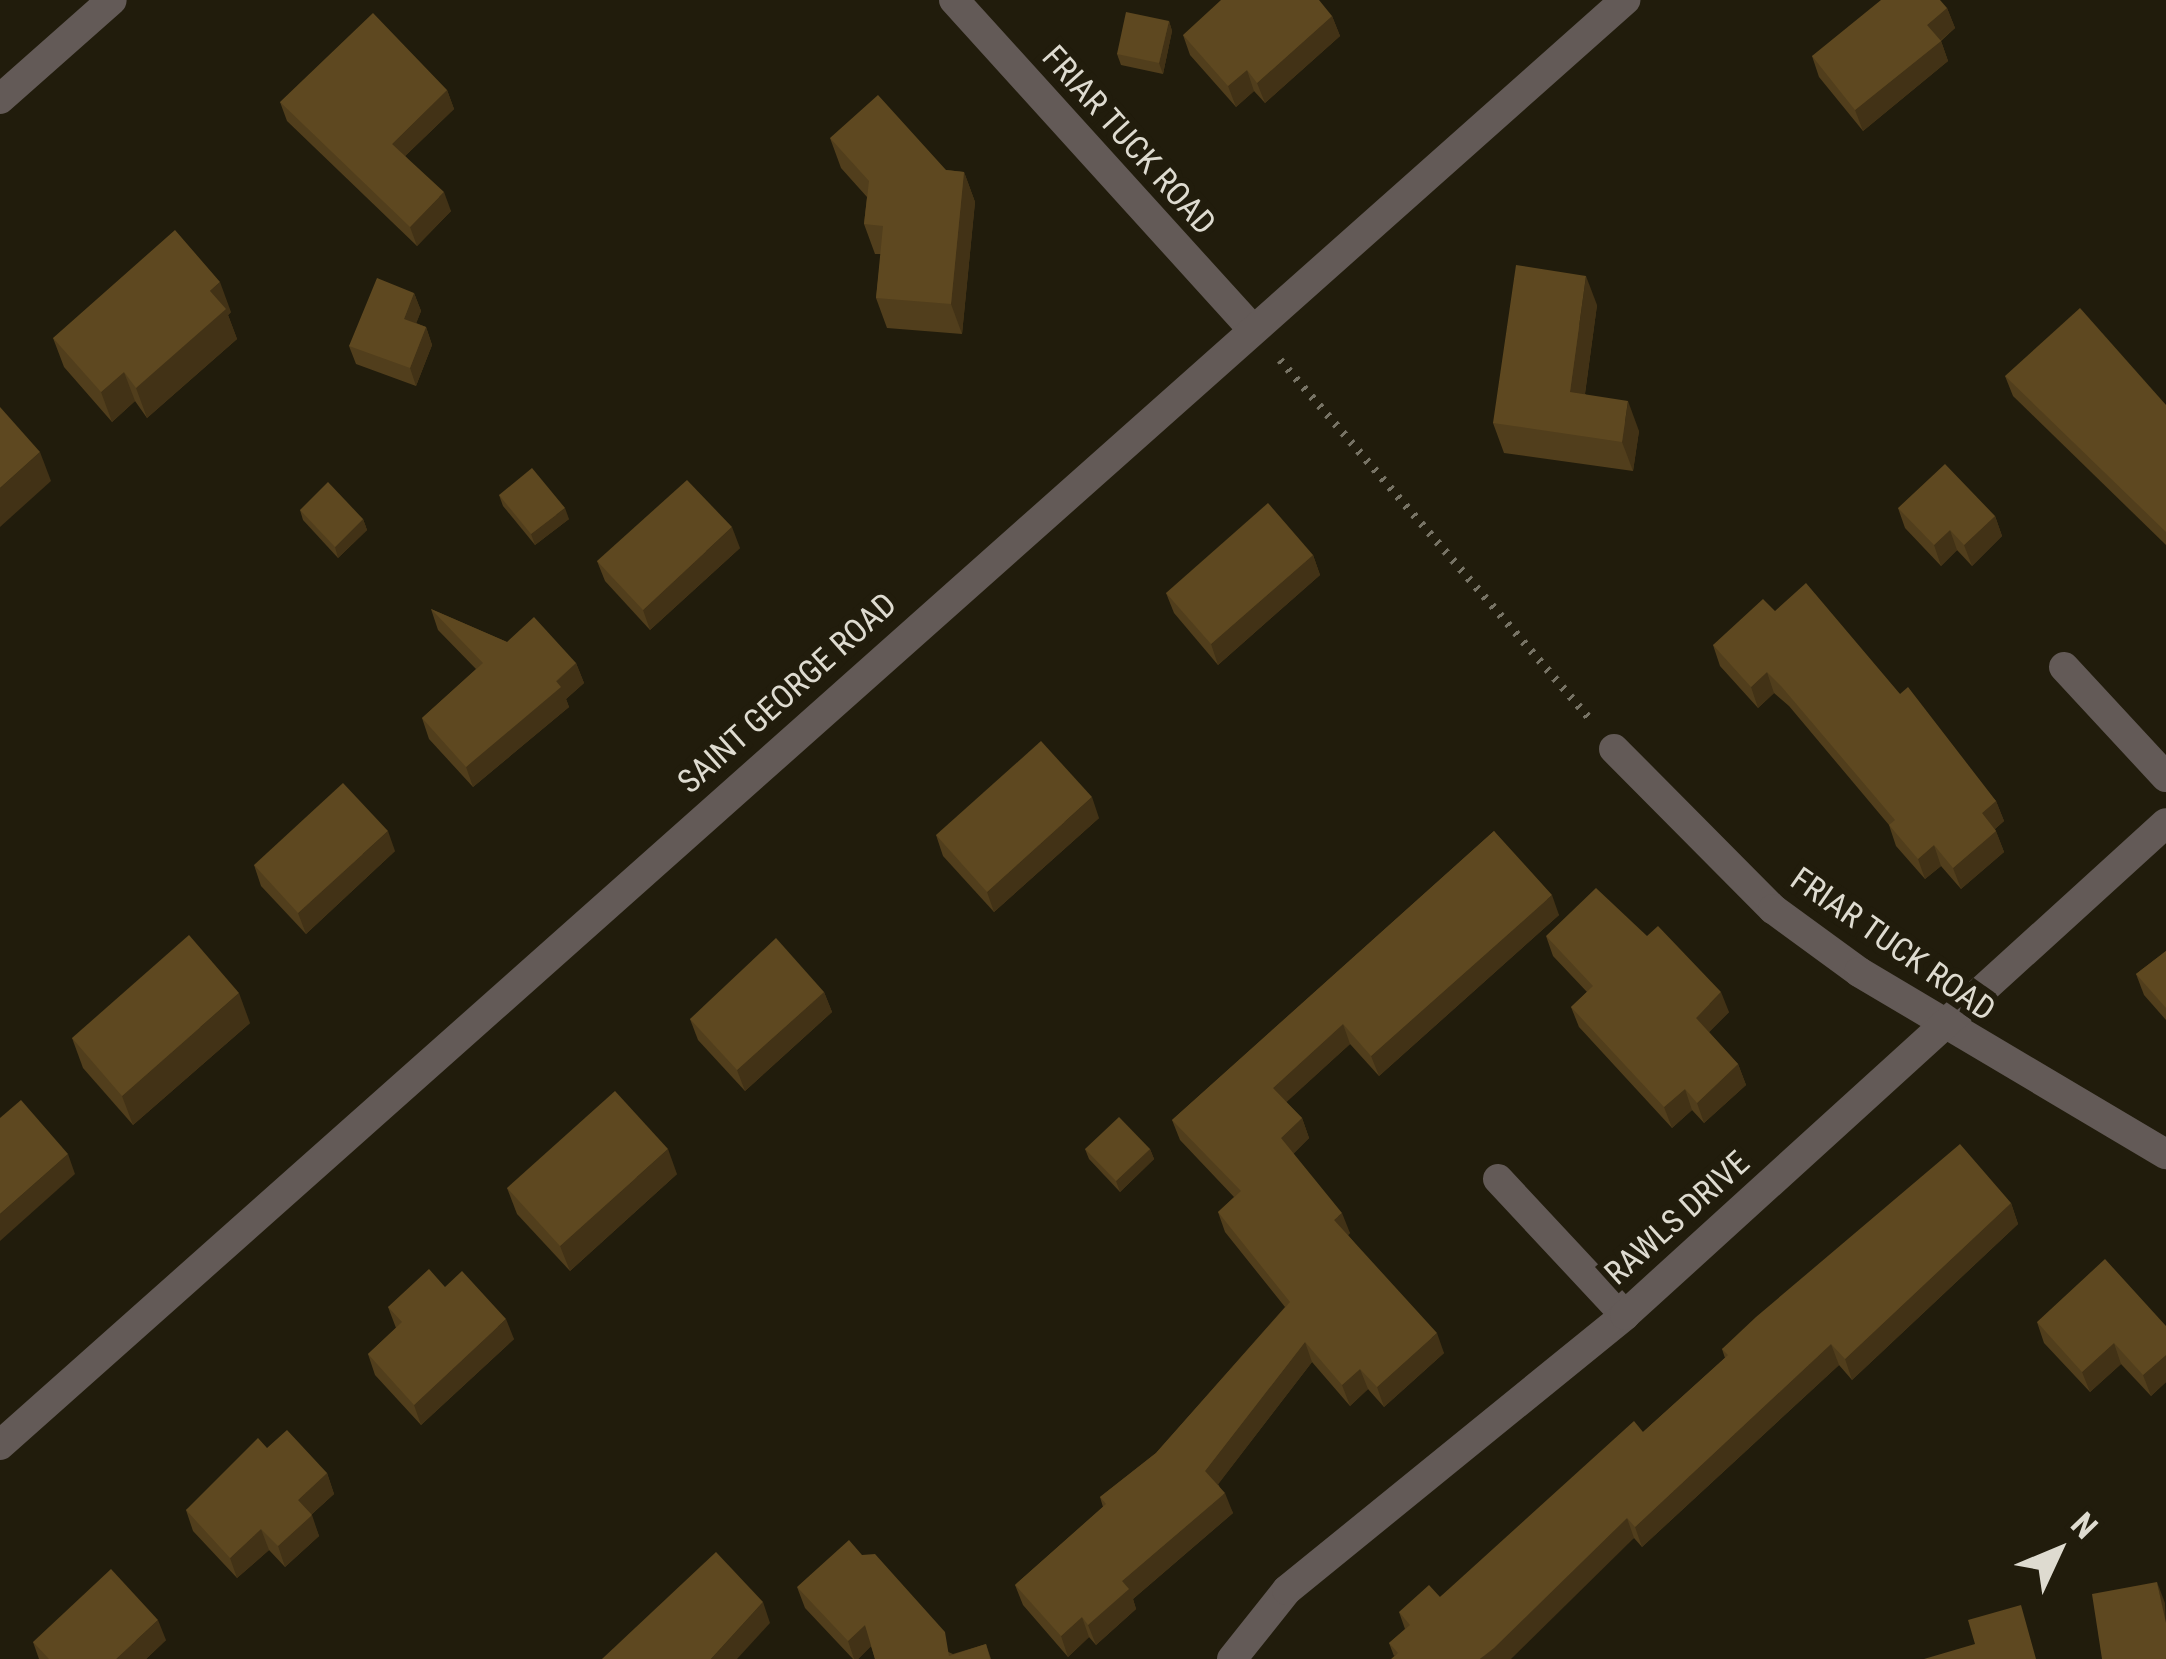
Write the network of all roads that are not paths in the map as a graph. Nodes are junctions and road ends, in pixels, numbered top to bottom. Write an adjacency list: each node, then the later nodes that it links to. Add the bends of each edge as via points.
1 (112, 0): 4 (street)
2 (954, 0): 5 (street, FRIAR TUCK ROAD)
3 (1625, 0): 5 (street, SAINT GEORGE ROAD)
4 (0, 99)
5 (1251, 328): 14 (street, SAINT GEORGE ROAD)
6 (2064, 667): 8 (street)
7 (1614, 749): 10 (street, FRIAR TUCK ROAD, via 1773,909)
8 (2166, 777)
9 (2166, 823): 10 (street, RAWLS DRIVE)
10 (1940, 1026): 11 (street, FRIAR TUCK ROAD); 13 (street, RAWLS DRIVE)
11 (2166, 1154)
12 (1498, 1179): 13 (street)
13 (1625, 1315): 15 (street, RAWLS DRIVE, via 1287,1590)
14 (0, 1444)
15 (1232, 1659)

